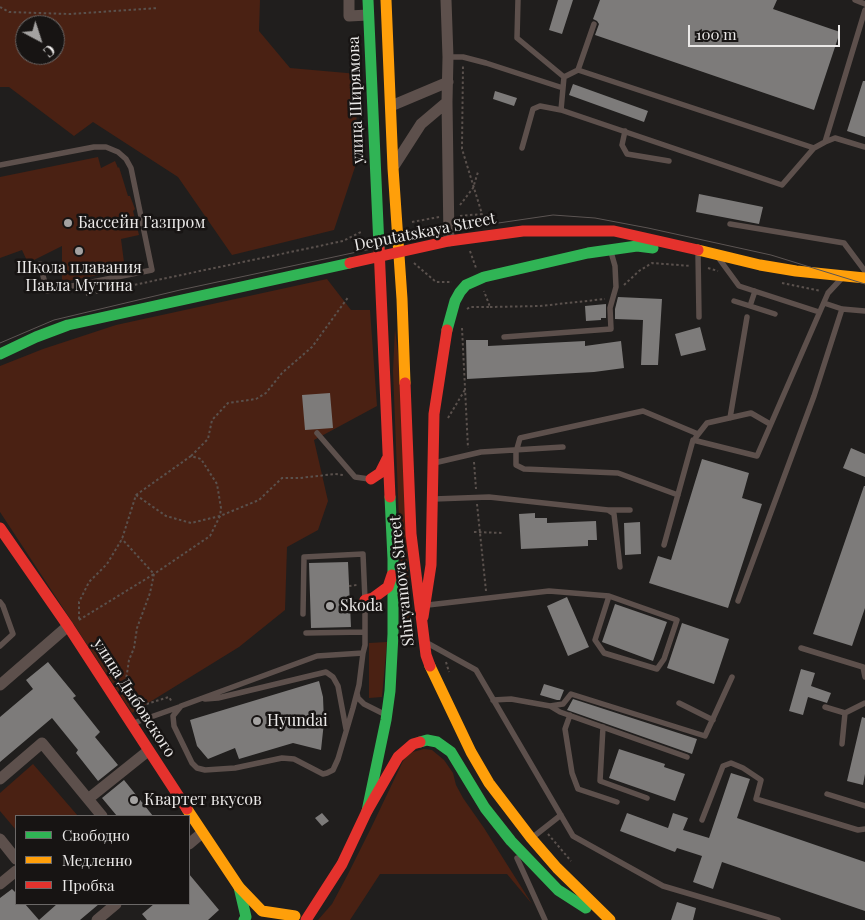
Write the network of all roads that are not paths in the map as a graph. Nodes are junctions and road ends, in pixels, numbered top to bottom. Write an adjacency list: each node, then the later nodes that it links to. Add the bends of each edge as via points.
1 (349, 0): 9 (street, via 349,16)
2 (368, 0): 9 (main road, улица Ширямова)
3 (386, 0): 17 (main road)
4 (446, 0): 11 (street)
5 (518, 0): 13 (lane, via 517,38)
6 (855, 0): 7 (lane)
7 (865, 4)
8 (865, 10): 22 (lane)
9 (368, 15): 20 (main road, улица Ширямова)
10 (594, 24): 12 (lane)
11 (448, 57): 14 (street); 15 (lane, via 463,57)
12 (578, 70): 13 (lane); 25 (lane)
13 (564, 77): 15 (lane)
14 (448, 82): 16 (street); 17 (street)
15 (563, 88): 18 (lane)
16 (447, 102): 28 (street, via 421,124); 31 (street)
17 (390, 106): 19 (main road)
18 (561, 110): 21 (lane); 24 (lane, via 540,106 533,109)
19 (392, 129): 20 (main road); 28 (main road)
20 (373, 130): 59 (main road, улица Ширямова)
21 (625, 131): 25 (lane, via 782,185); 26 (lane, via 622,145 627,154)
22 (825, 142): 23 (lane, via 835,138); 25 (lane)
23 (865, 147)
24 (522, 148)
25 (814, 148)
26 (669, 161)
27 (0, 165): 36 (lane, via 106,147 118,152 131,168 152,270 47,291)
28 (393, 168): 79 (main road, Shiryamova Street, via 412,534)
29 (730, 224): 37 (lane, via 844,243)
30 (536, 230): 31 (main road, Deputatskaya Street); 33 (main road, Deputatskaya Street, via 614,231); 35 (main road, via 568,238 569,248)
31 (450, 241): 51 (main road, Deputatskaya Street, via 92,319 52,331)
32 (610, 250): 33 (main road, via 637,246); 35 (main road); 50 (lane, via 616,287 610,308 611,329)
33 (698, 252): 34 (main road); 48 (lane)
34 (714, 255): 38 (main road); 40 (lane, via 739,286)
35 (556, 262): 60 (main road, via 482,285 470,283 462,289 455,301 444,343 434,414)
36 (40, 264)
37 (865, 271)
38 (843, 277): 39 (main road); 42 (lane, via 828,293)
39 (865, 278)
40 (755, 291): 43 (lane); 46 (lane)
41 (734, 301): 43 (lane)
42 (824, 303): 44 (lane); 46 (lane)
43 (750, 306): 47 (lane)
44 (842, 309): 45 (lane); 74 (lane, via 814,396)
45 (865, 311)
46 (819, 312): 53 (lane)
47 (775, 314)
48 (699, 317)
49 (747, 317): 52 (lane)
50 (504, 337)
51 (0, 354)
52 (730, 418): 53 (lane, via 751,413); 55 (lane, via 707,423)
53 (770, 424): 56 (lane, via 757,456)
54 (317, 432): 61 (lane, via 355,477)
55 (698, 434): 56 (lane); 58 (lane, via 643,411 520,438)
56 (693, 440): 62 (lane)
57 (563, 447): 58 (lane)
58 (516, 450): 60 (lane, via 471,452); 62 (lane, via 516,465 524,469 618,473)
59 (387, 459): 61 (main road); 64 (main road, улица Ширямова)
60 (432, 464): 63 (main road)
61 (378, 483): 64 (lane)
62 (678, 495): 69 (lane)
63 (431, 499): 65 (lane, via 489,497); 76 (main road, via 431,565)
64 (390, 504): 70 (main road, улица Ширямова)
65 (608, 510): 66 (lane); 71 (lane, via 614,514)
66 (630, 510)
67 (0, 528): 68 (main road, улица Дыбовского)
68 (4, 543): 78 (main road, улица Дыбовского)
69 (664, 545)
70 (393, 559): 73 (main road, via 388,587); 100 (main road, via 393,634)
71 (620, 568)
72 (609, 596): 72 (lane, via 596,640 604,653 657,669 664,659 677,620); 76 (lane, via 549,591)
73 (365, 600): 77 (lane, via 363,554 304,557); 80 (lane)
74 (738, 601)
75 (0, 602): 83 (lane, via 13,634)
76 (426, 605): 79 (main road)
77 (303, 614)
78 (71, 625): 89 (street); 102 (main road, улица Дыбовского)
79 (421, 627): 82 (main road, Shiryamova Street)
80 (365, 632): 81 (lane); 85 (lane)
81 (306, 633)
82 (423, 640): 92 (lane, via 476,670); 120 (main road, Shiryamova Street, via 429,665 471,752 489,783)
83 (0, 646)
84 (801, 648): 86 (lane)
85 (363, 653): 90 (lane); 91 (lane, via 317,656)
86 (864, 665): 88 (lane)
87 (732, 677): 101 (lane)
88 (865, 677)
89 (0, 686)
90 (357, 691): 100 (lane, via 358,698 384,713); 104 (lane)
91 (196, 700): 96 (lane); 104 (lane, via 218,698 326,672 338,686)
92 (493, 700): 95 (lane, via 511,699); 116 (lane)
93 (679, 703): 101 (lane)
94 (865, 703): 98 (lane)
95 (550, 706): 99 (lane); 101 (lane, via 563,704 571,694 705,736)
96 (178, 707): 102 (lane); 104 (lane, via 173,716 174,726 192,763 200,770 235,768 282,758 294,759 318,772 327,773 336,765)
97 (825, 707): 98 (lane)
98 (845, 713): 105 (lane)
99 (570, 715): 103 (lane); 112 (lane, via 566,730 572,773 578,789)
100 (386, 720): 114 (main road)
101 (713, 720)
102 (131, 724): 106 (main road, улица Дыбовского)
103 (603, 727): 107 (lane); 110 (lane, via 600,781)
104 (347, 732)
105 (842, 744)
106 (148, 751): 111 (street); 119 (main road, улица Дыбовского)
107 (688, 757)
108 (0, 779): 111 (street, via 42,744)
109 (827, 794): 113 (lane)
110 (647, 798)
111 (88, 799): 115 (street)
112 (617, 802)
113 (865, 806)
114 (367, 811): 122 (main road, via 402,753 417,742 432,740 455,757 485,808); 129 (main road, via 342,864)
115 (101, 815)
116 (561, 815): 120 (lane); 135 (lane, via 573,836 663,886)
117 (702, 820): 118 (lane, via 723,766 731,762 761,780 756,799 858,830)
118 (865, 829)
119 (202, 832): 123 (street); 127 (main road, улица Дыбовского)
120 (531, 838): 134 (main road, Shiryamova Street)
121 (0, 839): 124 (street)
122 (511, 841): 132 (lane); 133 (main road, via 558,890)
123 (190, 843)
124 (15, 858)
125 (15, 872): 126 (street)
126 (0, 884)
127 (240, 887): 129 (main road, улица Дыбовского, via 262,911); 131 (main road)
128 (115, 905): 130 (street)
129 (297, 919)
130 (97, 920)
131 (244, 920)
132 (545, 920)
133 (606, 920)
134 (610, 920)
135 (778, 920)

